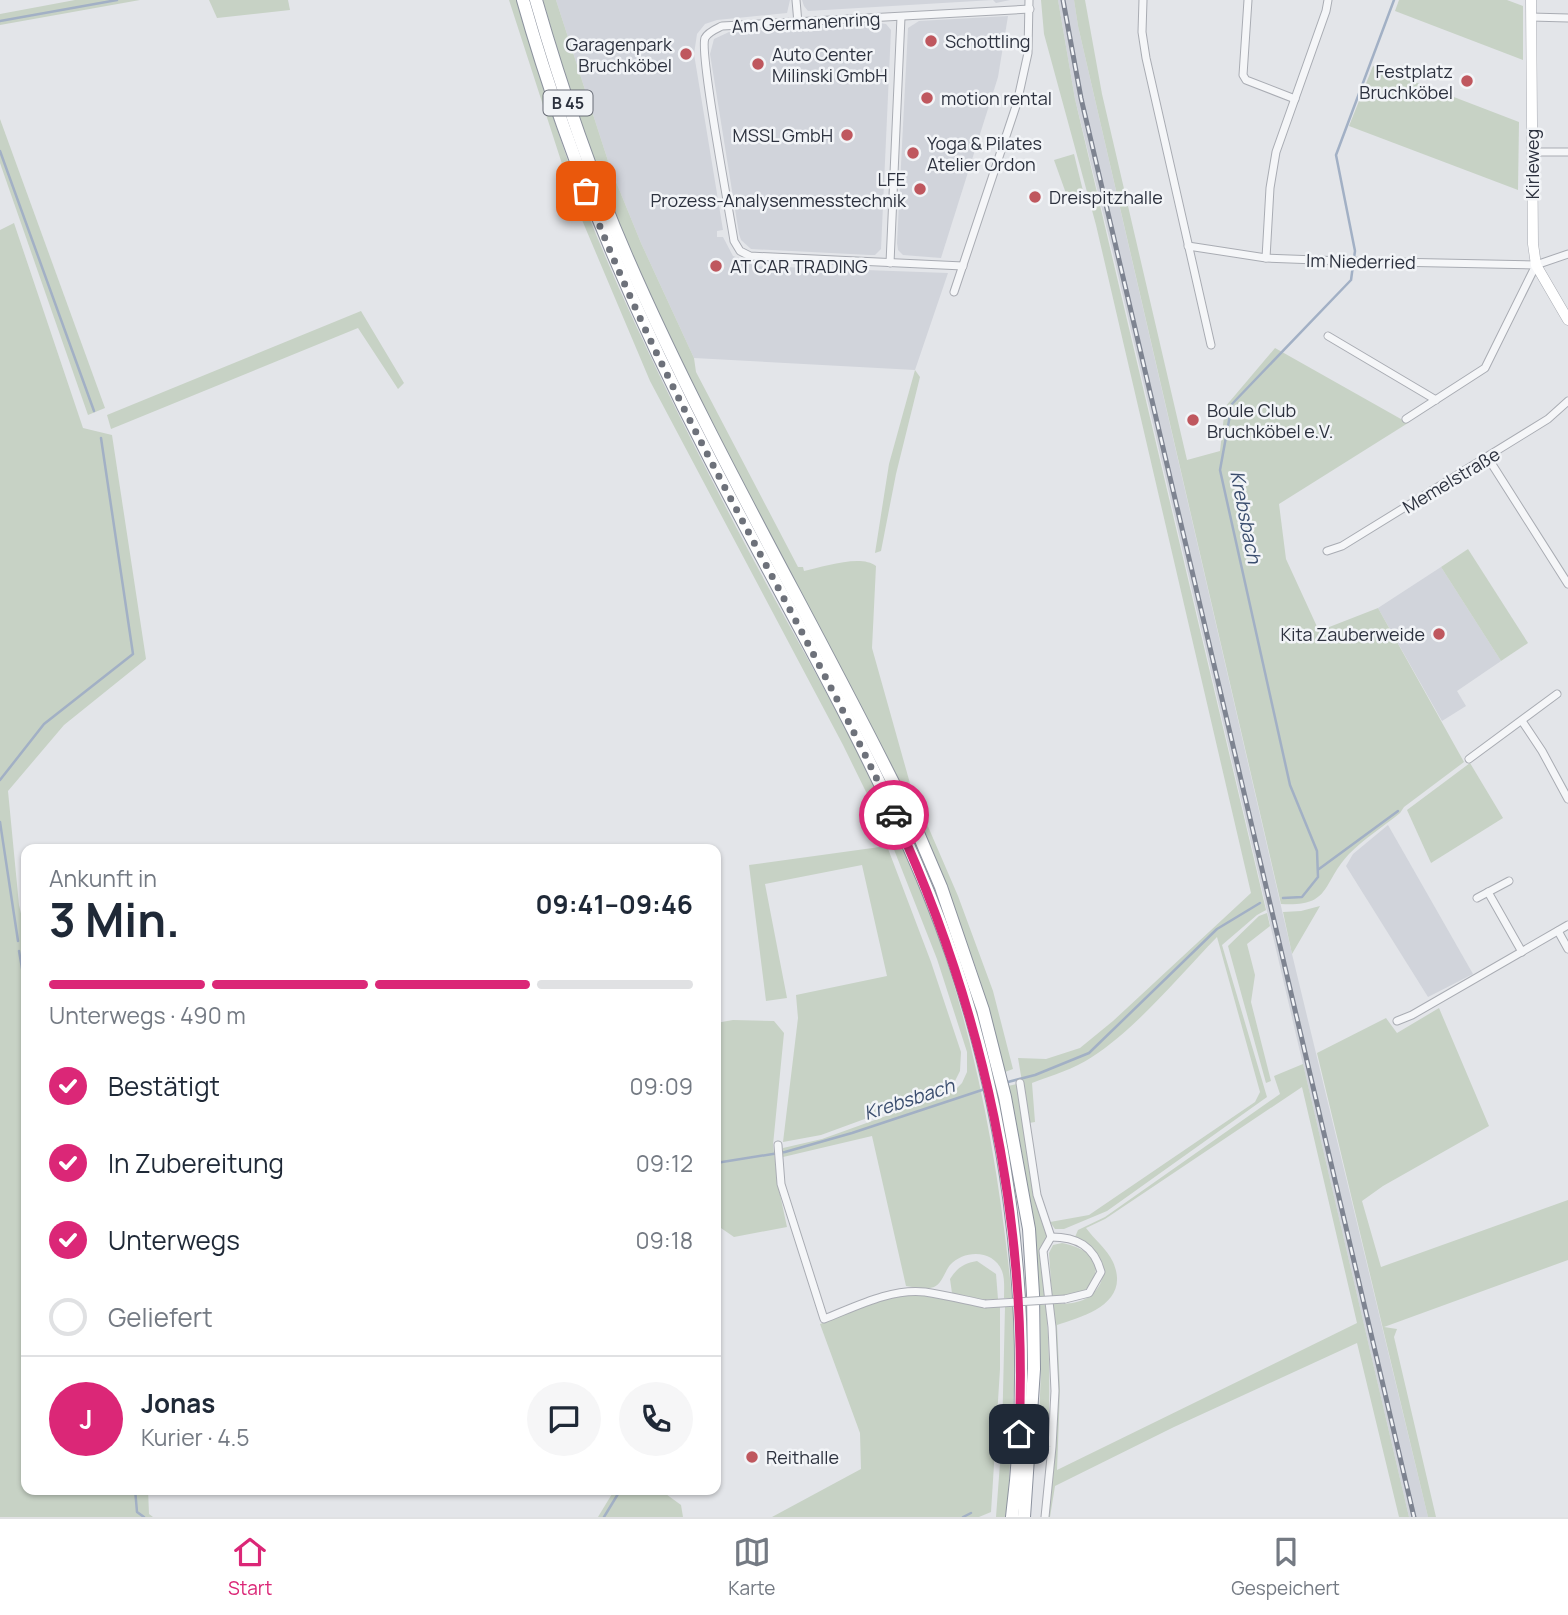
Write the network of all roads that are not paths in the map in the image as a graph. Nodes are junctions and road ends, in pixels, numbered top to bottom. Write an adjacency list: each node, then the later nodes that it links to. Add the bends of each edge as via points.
1 (523, 0): 47 (highway, B 45, via 560,120 613,259 680,401 857,740 944,936 985,1072 1014,1233 1021,1370)
2 (536, 0): 48 (highway, B 45, via 587,159 643,295 918,832 957,929 999,1068 1029,1229 1034,1369)
3 (796, 0): 12 (street)
4 (1143, 0): 16 (street, via 1146,58)
5 (1248, 0): 13 (street, via 1243,75)
6 (1328, 0): 13 (street)
7 (1531, 0): 10 (street, Kirleweg)
8 (1030, 4): 9 (street, Am Germanenring); 21 (street, via 1028,53 1017,103)
9 (901, 16): 12 (street, Am Germanenring); 19 (street, Am Germanenring)
10 (1531, 17): 11 (street); 14 (street, Kirleweg)
11 (1568, 18)
12 (798, 23): 19 (street, Am Germanenring, via 722,26 705,37 734,241 750,256)
13 (1295, 99): 18 (street, via 1276,152)
14 (1532, 152): 15 (street); 20 (street, Kirleweg)
15 (1568, 152)
16 (1188, 246): 18 (street, Im Niederried); 25 (street)
17 (1568, 254): 20 (street)
18 (1266, 258): 20 (street, Im Niederried)
19 (890, 263): 21 (street, Am Germanenring)
20 (1536, 265): 23 (street, Kirleweg); 26 (street, via 1485,368)
21 (963, 266): 22 (street)
22 (954, 292)
23 (1568, 320)
24 (1328, 336): 26 (street)
25 (1211, 345)
26 (1436, 400): 28 (street)
27 (1568, 401): 29 (street, Memelstraße)
28 (1406, 419)
29 (1488, 458): 30 (street, Memelstraße); 31 (street)
30 (1327, 551)
31 (1568, 584)
32 (1557, 694): 33 (street)
33 (1522, 721): 34 (street); 35 (street)
34 (1469, 759)
35 (1568, 799)
36 (1509, 881): 37 (street)
37 (1489, 892): 38 (street); 42 (street)
38 (1477, 898)
39 (1568, 925): 40 (street)
40 (1558, 931): 41 (street); 42 (street)
41 (1568, 949)
42 (1522, 951): 43 (street)
43 (1397, 1021)
44 (1020, 1083): 46 (street, via 1037,1195)
45 (778, 1145): 46 (street, bridge, via 781,1184 824,1319 910,1292 985,1304 1089,1293 1101,1272 1098,1260 1086,1246 1066,1237)
46 (1051, 1237): 49 (street, via 1043,1251 1055,1391)
47 (1012, 1517)
48 (1024, 1517)
49 (1045, 1517)

